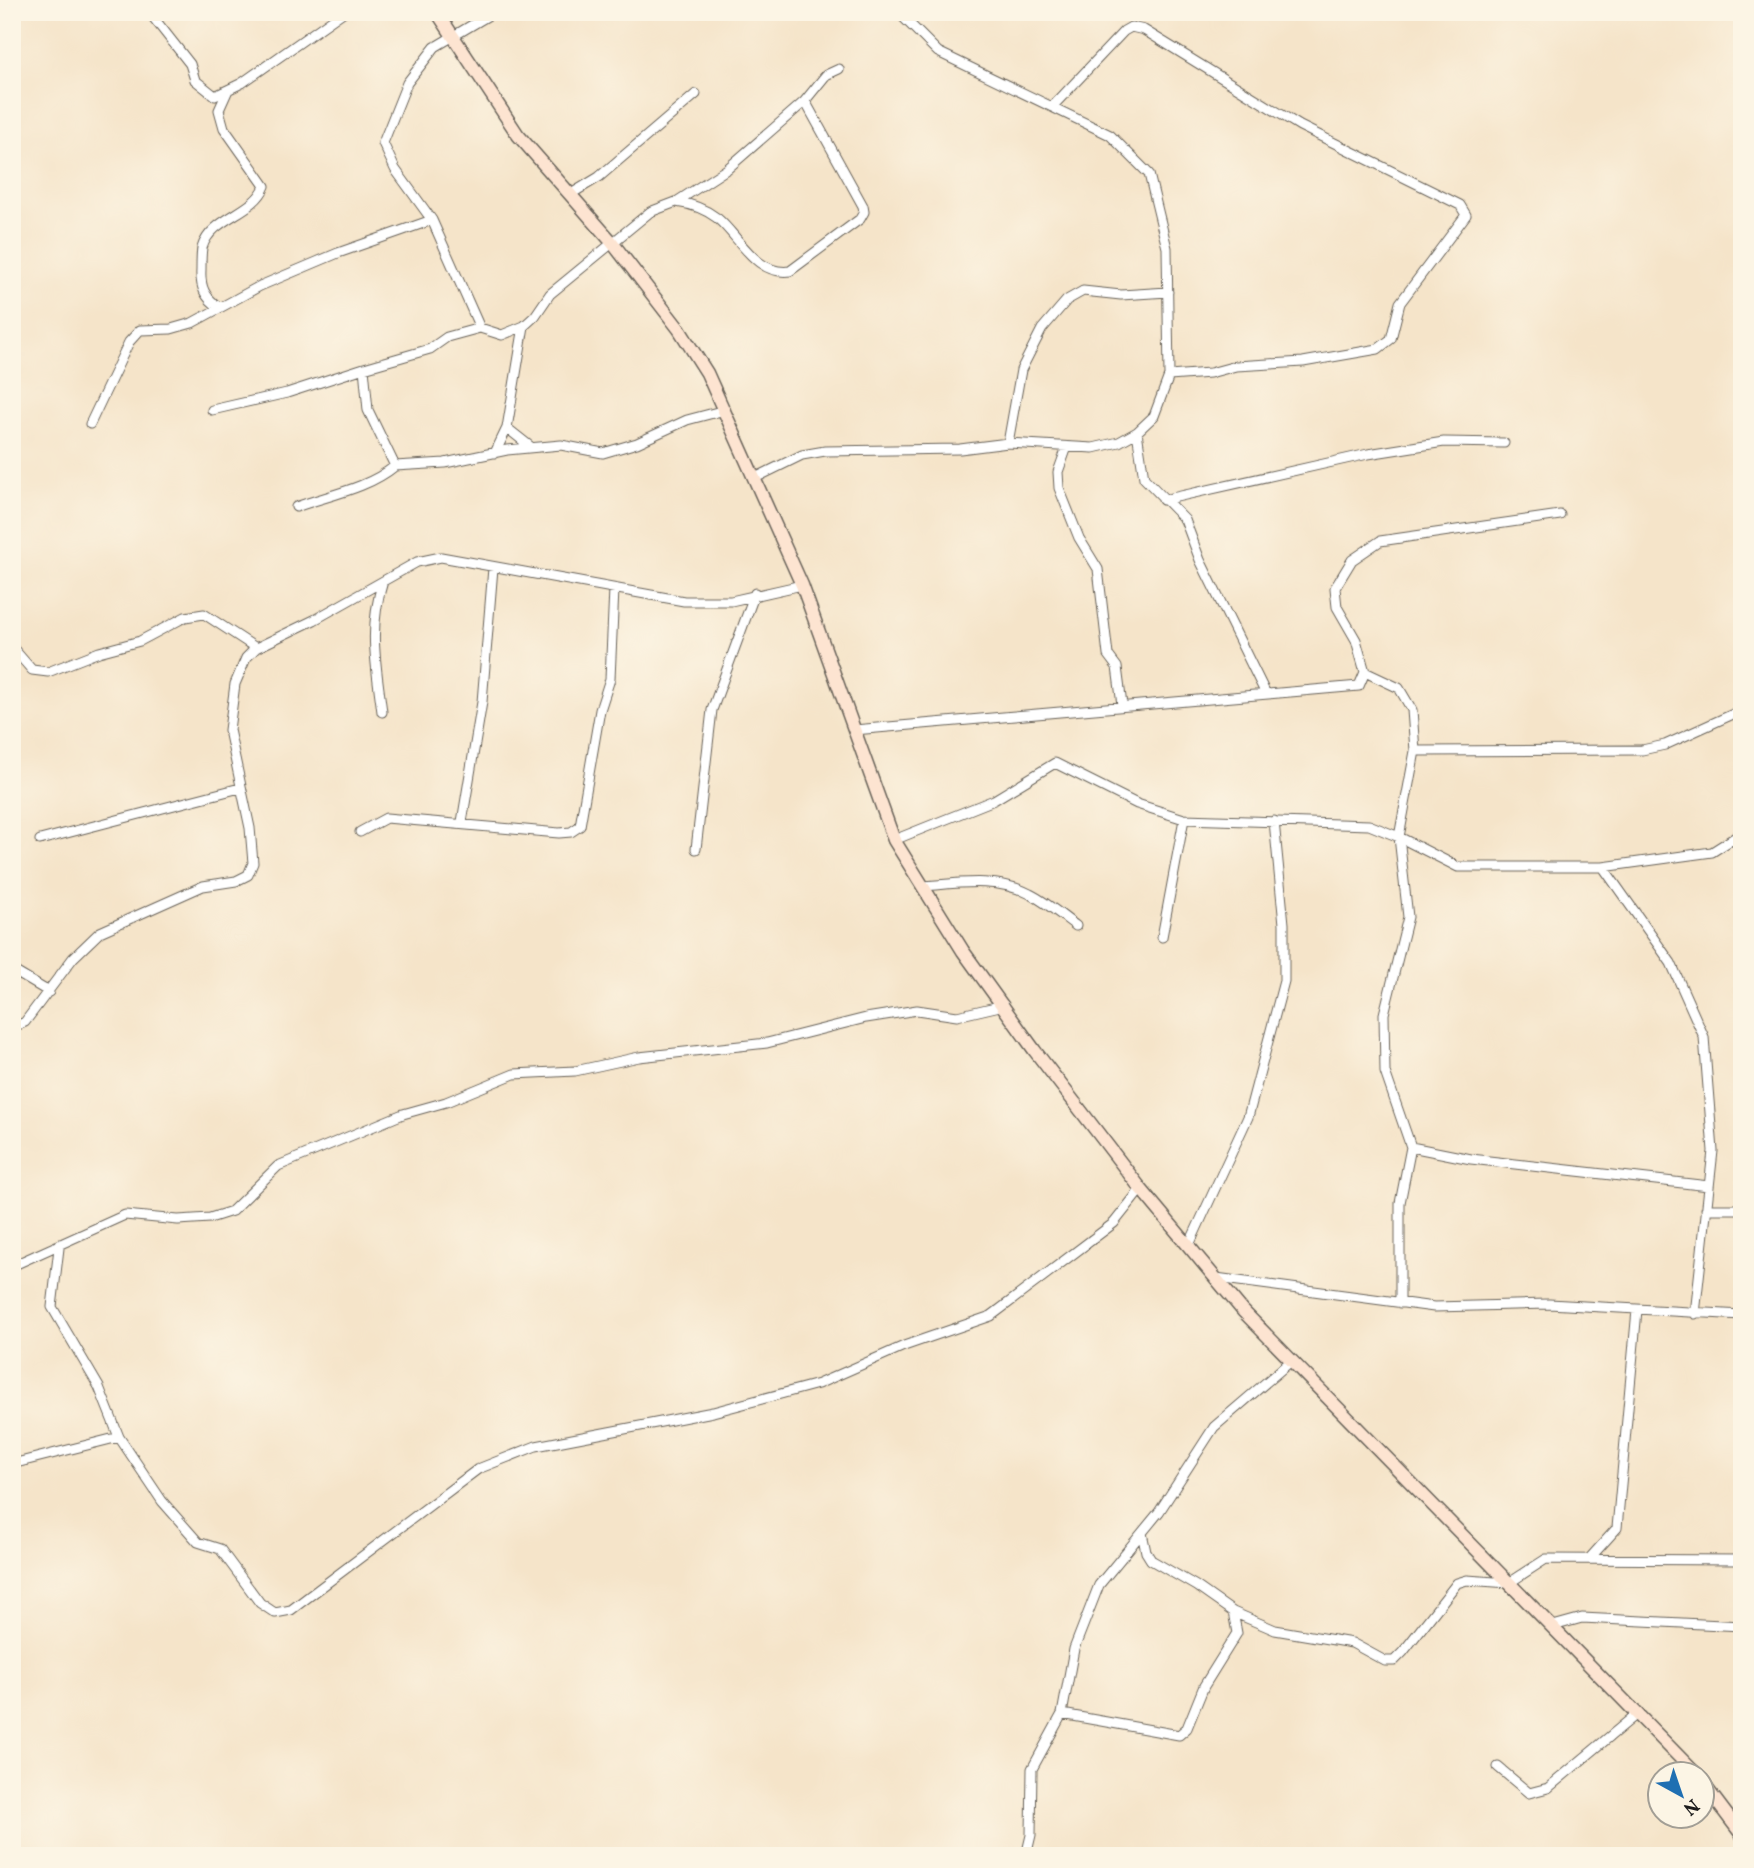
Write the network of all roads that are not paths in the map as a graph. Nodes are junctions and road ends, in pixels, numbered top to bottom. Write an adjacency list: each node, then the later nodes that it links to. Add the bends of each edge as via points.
1 (149, 12): 8 (street, via 190,64 195,80 215,96)
2 (343, 12): 8 (street)
3 (437, 12): 6 (street)
4 (494, 12): 6 (street)
5 (898, 12): 11 (street, via 938,52)
6 (455, 36): 12 (street, via 518,135); 14 (street, via 435,47 407,83 383,143 395,169)
7 (839, 69): 10 (street, via 826,75)
8 (228, 90): 17 (street, via 219,110 224,128 265,186 260,198 224,221 202,246 200,283 208,300)
9 (696, 94): 12 (street, via 599,177)
10 (805, 101): 13 (street, via 727,169); 13 (street, via 863,206 860,219 790,271 781,272 757,260 718,218 695,204)
11 (1052, 107): 16 (street, via 1110,135 1149,174 1167,248); 21 (street, via 1124,31 1131,27 1144,30 1300,126 1460,205 1466,215 1401,303 1391,339 1378,349)
12 (571, 194): 15 (street)
13 (676, 202): 15 (street, via 650,212)
14 (432, 220): 17 (street, via 338,253); 19 (street)
15 (611, 241): 18 (street, via 551,294); 23 (street, via 679,329)
16 (1168, 292): 21 (street); 27 (street, via 1121,295 1083,291 1067,300 1042,329 1021,370)
17 (219, 307): 24 (street, via 171,330 140,330 129,342)
18 (524, 326): 19 (street, via 502,335); 25 (street)
19 (480, 328): 20 (street, via 447,337 430,349)
20 (364, 368): 22 (street, via 287,393); 32 (street, via 368,410)
21 (1170, 376): 26 (street, via 1154,416)
22 (212, 410)
23 (725, 410): 29 (street, via 603,453 561,445); 33 (street)
24 (90, 424)
25 (507, 428): 29 (street); 31 (street)
26 (1137, 432): 30 (street, via 1106,445); 34 (street, via 1144,478)
27 (1008, 443): 30 (street); 33 (street, via 960,449 825,451 802,455)
28 (1504, 443): 34 (street, via 1444,442 1368,454)
29 (532, 447): 31 (street)
30 (1066, 447): 46 (street, via 1058,472 1059,488 1079,538 1098,569 1108,655 1117,667)
31 (495, 453): 32 (street)
32 (395, 466): 35 (street, via 372,484)
33 (755, 478): 39 (street)
34 (1163, 500): 45 (street, via 1185,520)
35 (296, 507)
36 (1560, 515): 44 (street, via 1380,541 1352,560 1335,588 1337,607 1356,640)
37 (493, 568): 38 (street, via 441,557 416,562); 40 (street); 54 (street, via 482,702)
38 (383, 581): 43 (street); 48 (street, via 372,632)
39 (802, 585): 41 (street); 49 (street)
40 (614, 589): 41 (street, via 684,601 731,601); 54 (street, via 610,678 580,826 559,833)
41 (755, 593): 60 (street, via 712,710)
42 (12, 647): 43 (street, via 32,670 48,672 204,614)
43 (256, 648): 51 (street, via 234,684 229,730)
44 (1365, 671): 45 (street, via 1359,686); 50 (street, via 1399,688 1412,710)
45 (1265, 692): 46 (street)
46 (1122, 705): 49 (street)
47 (1742, 710): 50 (street, via 1665,745 1642,750)
48 (382, 712)
49 (854, 730): 59 (street)
50 (1415, 751): 57 (street)
51 (240, 788): 58 (street); 66 (street, via 250,828 253,863 248,875 203,886 100,932 72,958)
52 (1184, 819): 53 (street); 59 (street, via 1137,804 1055,763 994,800); 64 (street)
53 (1274, 821): 57 (street, via 1369,825); 74 (street, via 1284,924 1284,981 1248,1117)
54 (462, 822): 55 (street, via 386,818)
55 (360, 832)
56 (1742, 833): 61 (street, via 1712,852)
57 (1399, 837): 61 (street, via 1458,867); 69 (street, via 1408,916 1384,1014 1385,1072)
58 (40, 840)
59 (894, 840): 62 (street)
60 (696, 849)
61 (1603, 867): 70 (street, via 1671,963 1704,1037 1713,1151)
62 (925, 886): 63 (street, via 980,881 1029,893); 67 (street, via 963,951)
63 (1076, 926)
64 (1162, 937)
65 (12, 970): 66 (street)
66 (48, 992): 68 (street, via 25,1022)
67 (1004, 1005): 71 (street); 75 (street, via 957,1016 917,1010 767,1044 639,1057 575,1071 514,1074 278,1166 232,1211 178,1220 125,1215)
68 (12, 1028)
69 (1410, 1147): 70 (street, via 1471,1159); 78 (street, via 1400,1203)
70 (1709, 1186): 72 (street)
71 (1141, 1189): 74 (street); 83 (street, via 1114,1223 991,1316 904,1346 818,1384 713,1412 536,1446 478,1469 291,1610 275,1613 260,1603 220,1549 198,1542 162,1501)
72 (1706, 1209): 73 (street); 80 (street)
73 (1742, 1209)
74 (1189, 1245): 77 (street)
75 (59, 1248): 76 (street); 83 (street, via 52,1307 99,1387)
76 (12, 1266)
77 (1216, 1278): 78 (street); 82 (street)
78 (1400, 1303): 79 (street)
79 (1637, 1310): 80 (street); 86 (street, via 1617,1528)
80 (1695, 1314): 81 (street)
81 (1742, 1315)
82 (1291, 1361): 85 (street, via 1214,1427); 88 (street)
83 (119, 1437): 84 (street)
84 (12, 1464)
85 (1142, 1532): 89 (street, via 1151,1560); 93 (street, via 1100,1585 1074,1649)
86 (1589, 1559): 87 (street); 88 (street, via 1546,1559)
87 (1742, 1560)
88 (1509, 1583): 89 (street, via 1457,1583 1394,1661 1385,1661 1352,1643 1275,1630); 90 (street)
89 (1233, 1612): 93 (street, via 1237,1633 1179,1735)
90 (1553, 1626): 91 (street, via 1582,1618); 92 (street)
91 (1742, 1626)
92 (1638, 1713): 94 (street); 95 (street, via 1539,1792 1529,1793)
93 (1062, 1714): 98 (street, via 1032,1769 1031,1835)
94 (1682, 1759)
95 (1498, 1767)
96 (1716, 1801): 97 (street)
97 (1742, 1835)
98 (1026, 1856)

